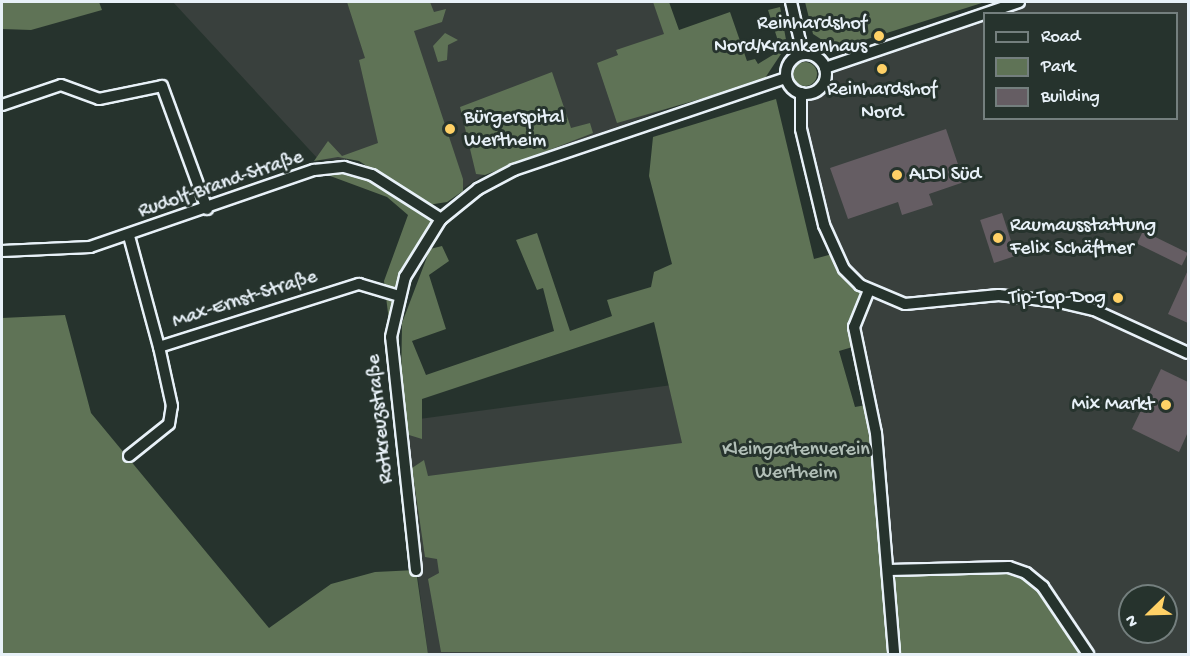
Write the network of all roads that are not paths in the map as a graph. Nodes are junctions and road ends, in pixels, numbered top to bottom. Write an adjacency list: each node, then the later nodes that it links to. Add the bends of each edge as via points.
1 (790, 2): 5 (street)
2 (1019, 2): 3 (street)
3 (990, 12)
4 (983, 14): 6 (street)
5 (803, 54): 6 (street, via 817,57); 7 (street, via 789,64)
6 (825, 68): 8 (street, via 819,89)
7 (786, 78): 8 (street); 11 (street, Rotkreuzstraße, via 514,170 478,189)
8 (801, 93): 14 (street, via 801,129 824,225 844,269)
9 (2, 105): 10 (street, via 61,84 99,99 162,86)
10 (207, 209): 11 (street, Rudolf-Brand-Straße, via 314,171 344,167 372,175); 12 (street, Rudolf-Brand-Straße)
11 (441, 219): 15 (street, Rotkreuzstraße, via 417,253)
12 (129, 236): 13 (street, Rudolf-Brand-Straße, via 63,252); 16 (street)
13 (2, 251)
14 (869, 290): 17 (street, via 904,304 999,295 1059,302 1094,310); 20 (street, via 854,327 876,433)
15 (399, 296): 16 (street, Max-Ernst-Straße, via 359,284); 19 (street, Rotkreuzstraße, via 391,365)
16 (159, 347): 18 (street, Max-Ernst-Straße, via 172,406 169,424)
17 (1188, 353)
18 (129, 456)
19 (416, 570)
20 (889, 570): 21 (street); 22 (street, via 1009,567 1026,573 1043,587)
21 (894, 654)
22 (1088, 654)

